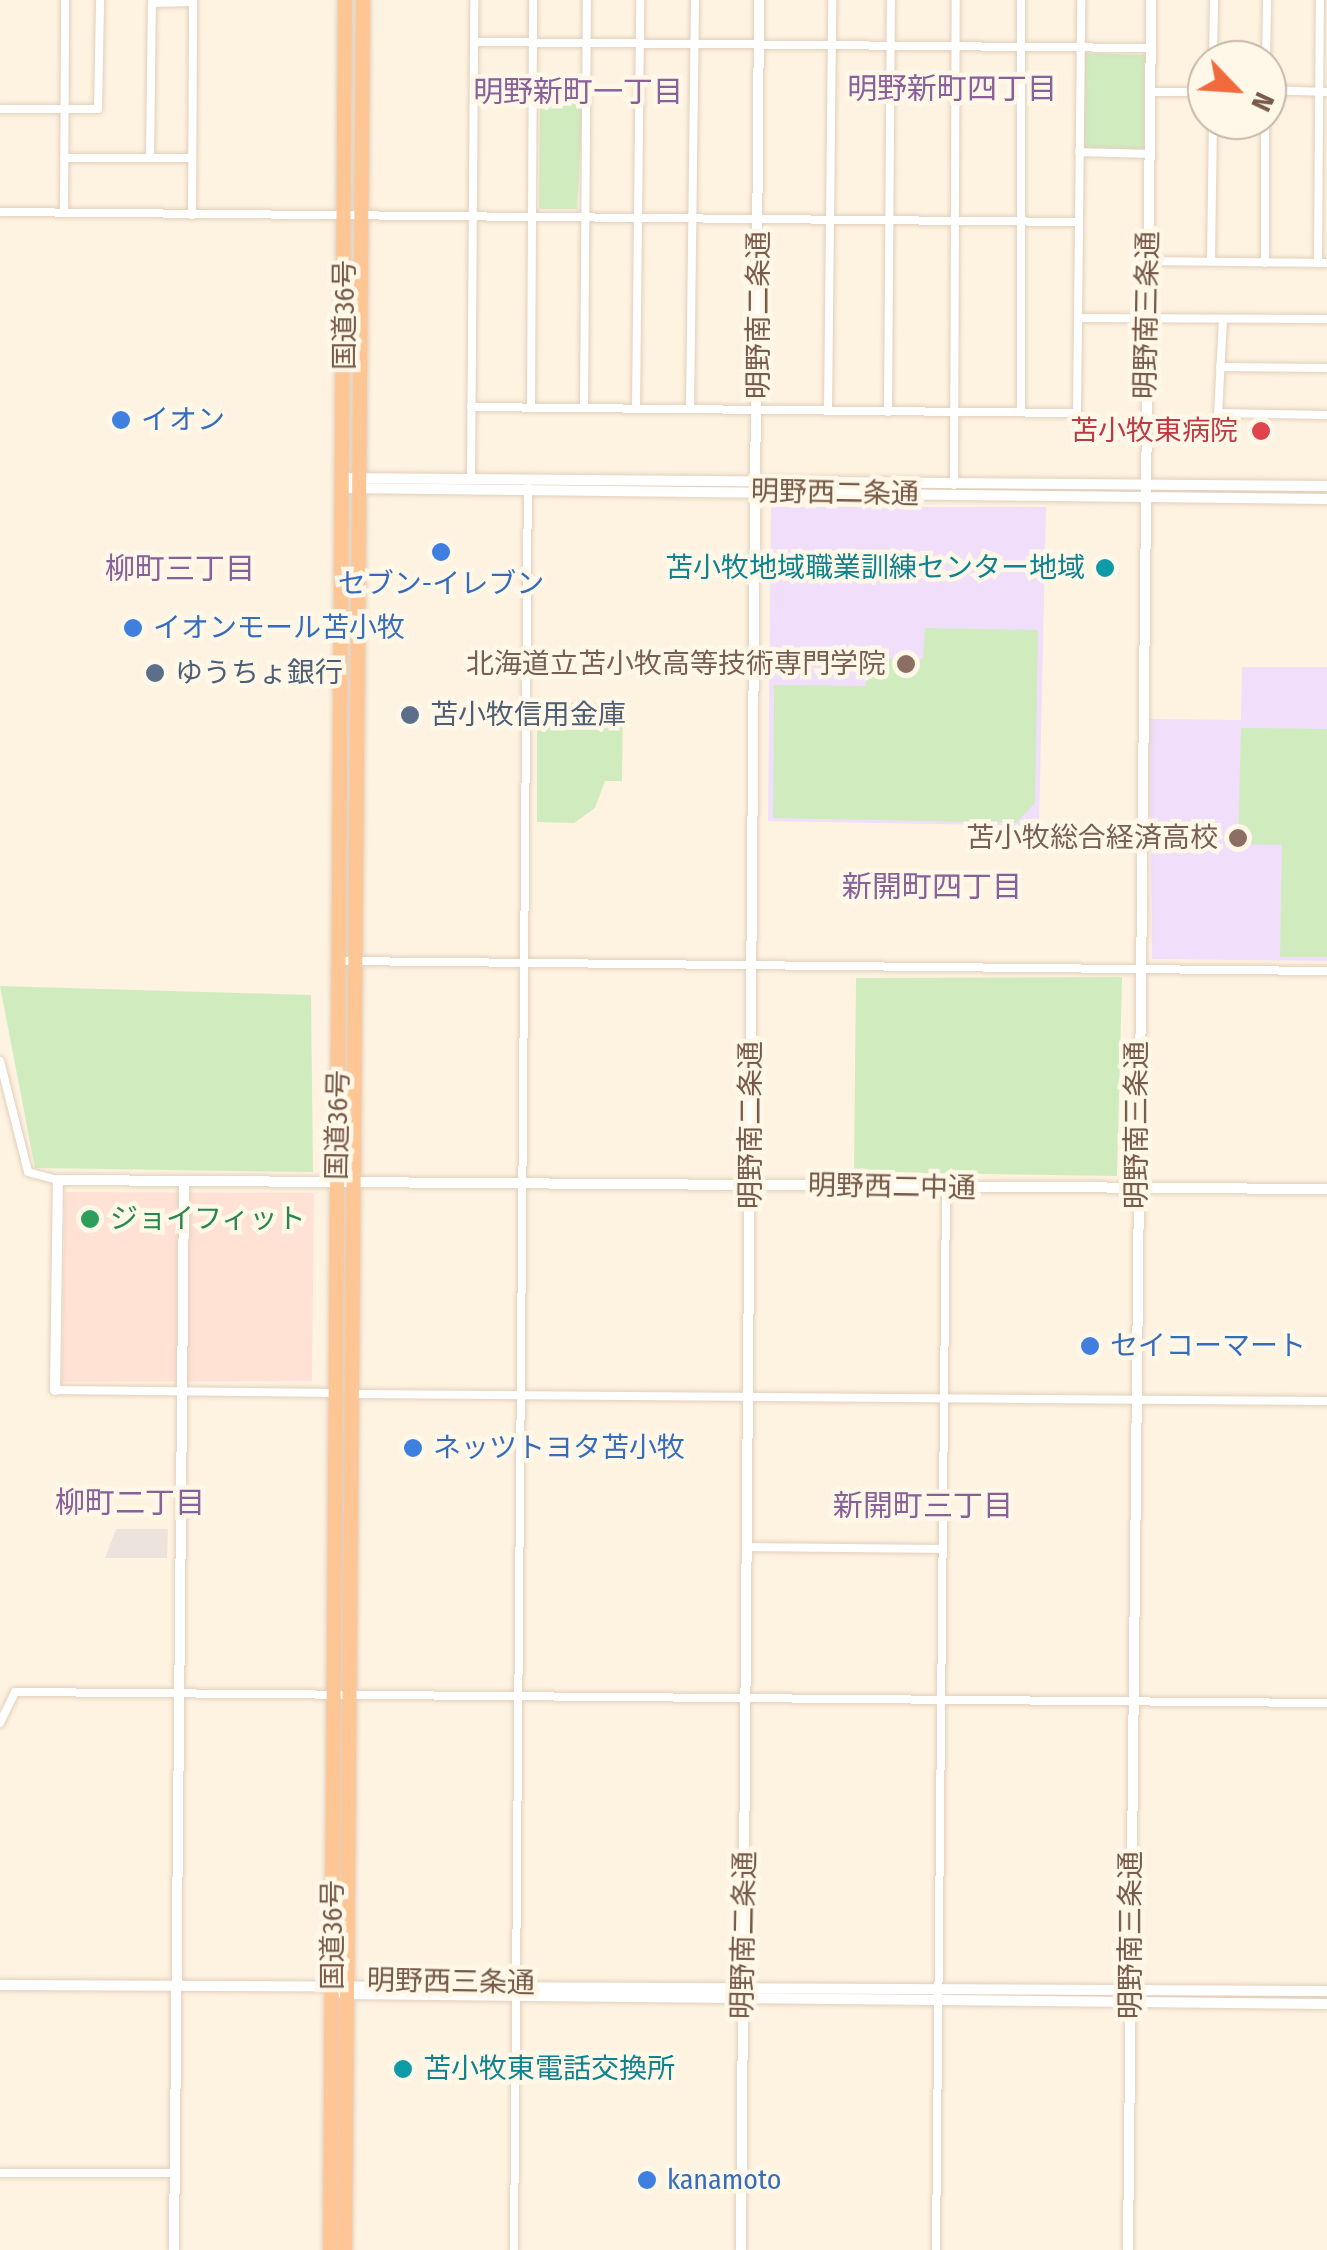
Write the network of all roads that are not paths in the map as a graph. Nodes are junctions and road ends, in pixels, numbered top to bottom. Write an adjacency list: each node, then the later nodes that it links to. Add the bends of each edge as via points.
1 (65, 0): 40 (street)
2 (100, 0): 40 (street, via 98,109)
3 (345, 0): 51 (highway, 国道36号)
4 (363, 0): 51 (highway, 国道36号)
5 (474, 0): 23 (street)
6 (533, 0): 24 (street)
7 (587, 0): 26 (street)
8 (640, 0): 25 (street)
9 (695, 0): 27 (street)
10 (759, 0): 28 (street, 明野南二条通)
11 (832, 0): 29 (street)
12 (891, 0): 30 (street)
13 (956, 0): 31 (street)
14 (1022, 0): 32 (street)
15 (1081, 0): 33 (street)
16 (1151, 0): 34 (street, 明野南三条通)
17 (1214, 0): 21 (street)
18 (1267, 0): 22 (street)
19 (1320, 0): 38 (street)
20 (193, 1): 46 (street, via 152,3); 47 (street)
21 (1214, 40)
22 (1266, 40)
23 (474, 42): 24 (street); 52 (street)
24 (533, 44): 26 (street); 53 (street)
25 (640, 44): 26 (street); 27 (street); 55 (street)
26 (587, 45): 54 (street)
27 (696, 45): 28 (street); 56 (street)
28 (758, 45): 29 (street); 57 (street, 明野南二条通)
29 (832, 45): 30 (street); 58 (street)
30 (892, 46): 31 (street); 59 (street)
31 (956, 47): 32 (street); 60 (street)
32 (1021, 48): 33 (street); 61 (street)
33 (1080, 48): 34 (street); 43 (street)
34 (1151, 48): 36 (street, 明野南三条通)
35 (1287, 91): 38 (street)
36 (1151, 92): 37 (street); 44 (street, 明野南三条通)
37 (1187, 92)
38 (1322, 92): 66 (street)
39 (0, 109): 40 (street)
40 (64, 110): 45 (street)
41 (1212, 140): 64 (street)
42 (1266, 140): 65 (street)
43 (1079, 152): 44 (street); 62 (street)
44 (1150, 154): 63 (street, 明野南三条通)
45 (64, 158): 46 (street); 49 (street)
46 (150, 158): 47 (street)
47 (192, 158): 50 (street)
48 (0, 212): 49 (street)
49 (64, 214): 50 (street)
50 (192, 214): 51 (street)
51 (352, 214): 52 (street); 85 (highway, 国道36号)
52 (474, 216): 53 (street); 73 (street)
53 (533, 216): 54 (street); 74 (street)
54 (585, 218): 55 (street); 75 (street)
55 (639, 218): 56 (street); 76 (street)
56 (692, 219): 57 (street); 77 (street)
57 (759, 219): 58 (street); 78 (street, 明野南二条通)
58 (829, 219): 59 (street); 79 (street)
59 (888, 220): 60 (street); 81 (street)
60 (955, 220): 61 (street); 82 (street)
61 (1020, 221): 62 (street); 80 (street)
62 (1078, 222): 67 (street)
63 (1147, 262): 64 (street); 68 (street, 明野南三条通)
64 (1211, 262): 65 (street)
65 (1265, 263): 66 (street)
66 (1322, 263)
67 (1080, 318): 68 (street); 80 (street, via 1076,413)
68 (1147, 319): 69 (street); 90 (street, 明野南三条通)
69 (1222, 319): 70 (street); 71 (street)
70 (1327, 319)
71 (1220, 366): 72 (street); 83 (street, via 1218,413)
72 (1327, 368)
73 (471, 407): 74 (street); 86 (street)
74 (530, 408): 75 (street)
75 (584, 408): 76 (street)
76 (636, 408): 77 (street)
77 (690, 409): 78 (street)
78 (759, 410): 79 (street); 88 (street, 明野南二条通)
79 (828, 410): 81 (street)
80 (1021, 411): 82 (street)
81 (888, 412): 82 (street)
82 (954, 412): 84 (street)
83 (1327, 415)
84 (954, 481): 88 (street, 明野西二条通); 90 (street, 明野西二条通); 91 (street)
85 (351, 483): 86 (street, 明野西二条通); 93 (highway, 国道36号); 94 (highway, 国道36号)
86 (471, 483): 87 (street, 明野西二条通)
87 (528, 484): 88 (street, 明野西二条通); 95 (street)
88 (758, 486): 91 (street, 明野西二条通); 96 (street, 明野南二条通)
89 (1327, 486): 90 (street, 明野西二条通)
90 (1145, 490): 91 (street, 明野西二条通); 92 (street, 明野西二条通); 97 (street, 明野南三条通)
91 (953, 494)
92 (1327, 499)
93 (340, 961): 94 (street); 103 (highway, 国道36号)
94 (356, 963): 95 (street); 103 (highway, 国道36号)
95 (524, 963): 96 (street); 102 (street)
96 (752, 966): 97 (street); 104 (street, 明野南二条通)
97 (1138, 969): 98 (street); 106 (street, 明野南三条通)
98 (1327, 971)
99 (0, 1061): 100 (street, via 28,1172)
100 (58, 1180): 101 (street, 明野西二中通); 108 (street)
101 (184, 1181): 103 (street, 明野西二中通); 109 (street)
102 (523, 1182): 103 (street, 明野西二中通); 104 (street, 明野西二中通); 111 (street)
103 (345, 1183): 110 (highway, 国道36号)
104 (752, 1185): 105 (street, 明野西二中通); 112 (street, 明野南二条通)
105 (946, 1187): 106 (street, 明野西二中通); 113 (street)
106 (1137, 1189): 107 (street, 明野西二中通); 114 (street, 明野南三条通)
107 (1327, 1189)
108 (55, 1390): 109 (street)
109 (179, 1392): 110 (street); 118 (street)
110 (344, 1393): 111 (street); 119 (highway, 国道36号)
111 (522, 1394): 112 (street); 120 (street)
112 (748, 1397): 113 (street); 116 (street, 明野南二条通)
113 (944, 1398): 114 (street); 117 (street)
114 (1135, 1398): 115 (street); 123 (street, 明野南三条通)
115 (1327, 1401)
116 (746, 1547): 117 (street); 121 (street, 明野南二条通)
117 (942, 1549): 122 (street)
118 (179, 1694): 119 (street); 125 (street, via 15,1692); 129 (street)
119 (342, 1694): 120 (street); 131 (highway, 国道36号)
120 (518, 1699): 121 (street); 126 (street)
121 (746, 1700): 122 (street); 128 (street, 明野南二条通)
122 (940, 1700): 123 (street); 130 (street)
123 (1132, 1701): 124 (street); 133 (street, 明野南三条通)
124 (1327, 1703)
125 (0, 1723)
126 (516, 1983): 128 (street, 明野西三条通); 131 (street, 明野西三条通); 134 (street)
127 (0, 1985): 129 (street)
128 (744, 1985): 130 (street, 明野西三条通); 135 (street, 明野南二条通)
129 (176, 1987): 131 (street); 138 (street)
130 (938, 1987): 133 (street, 明野西三条通); 136 (street)
131 (342, 1989): 134 (street, 明野西三条通); 141 (highway, 国道36号); 142 (highway, 国道36号)
132 (1327, 1991): 133 (street, 明野西三条通)
133 (1130, 1996): 136 (street, 明野西三条通); 137 (street, 明野西三条通); 146 (street, 明野南三条通)
134 (516, 1997): 135 (street, 明野西三条通); 143 (street)
135 (744, 2000): 136 (street, 明野西三条通); 144 (street, 明野南二条通)
136 (938, 2000): 145 (street)
137 (1327, 2004)
138 (174, 2172): 139 (street); 140 (street)
139 (0, 2173)
140 (174, 2250)
141 (330, 2250)
142 (345, 2250)
143 (514, 2250)
144 (741, 2250)
145 (936, 2250)
146 (1128, 2250)

